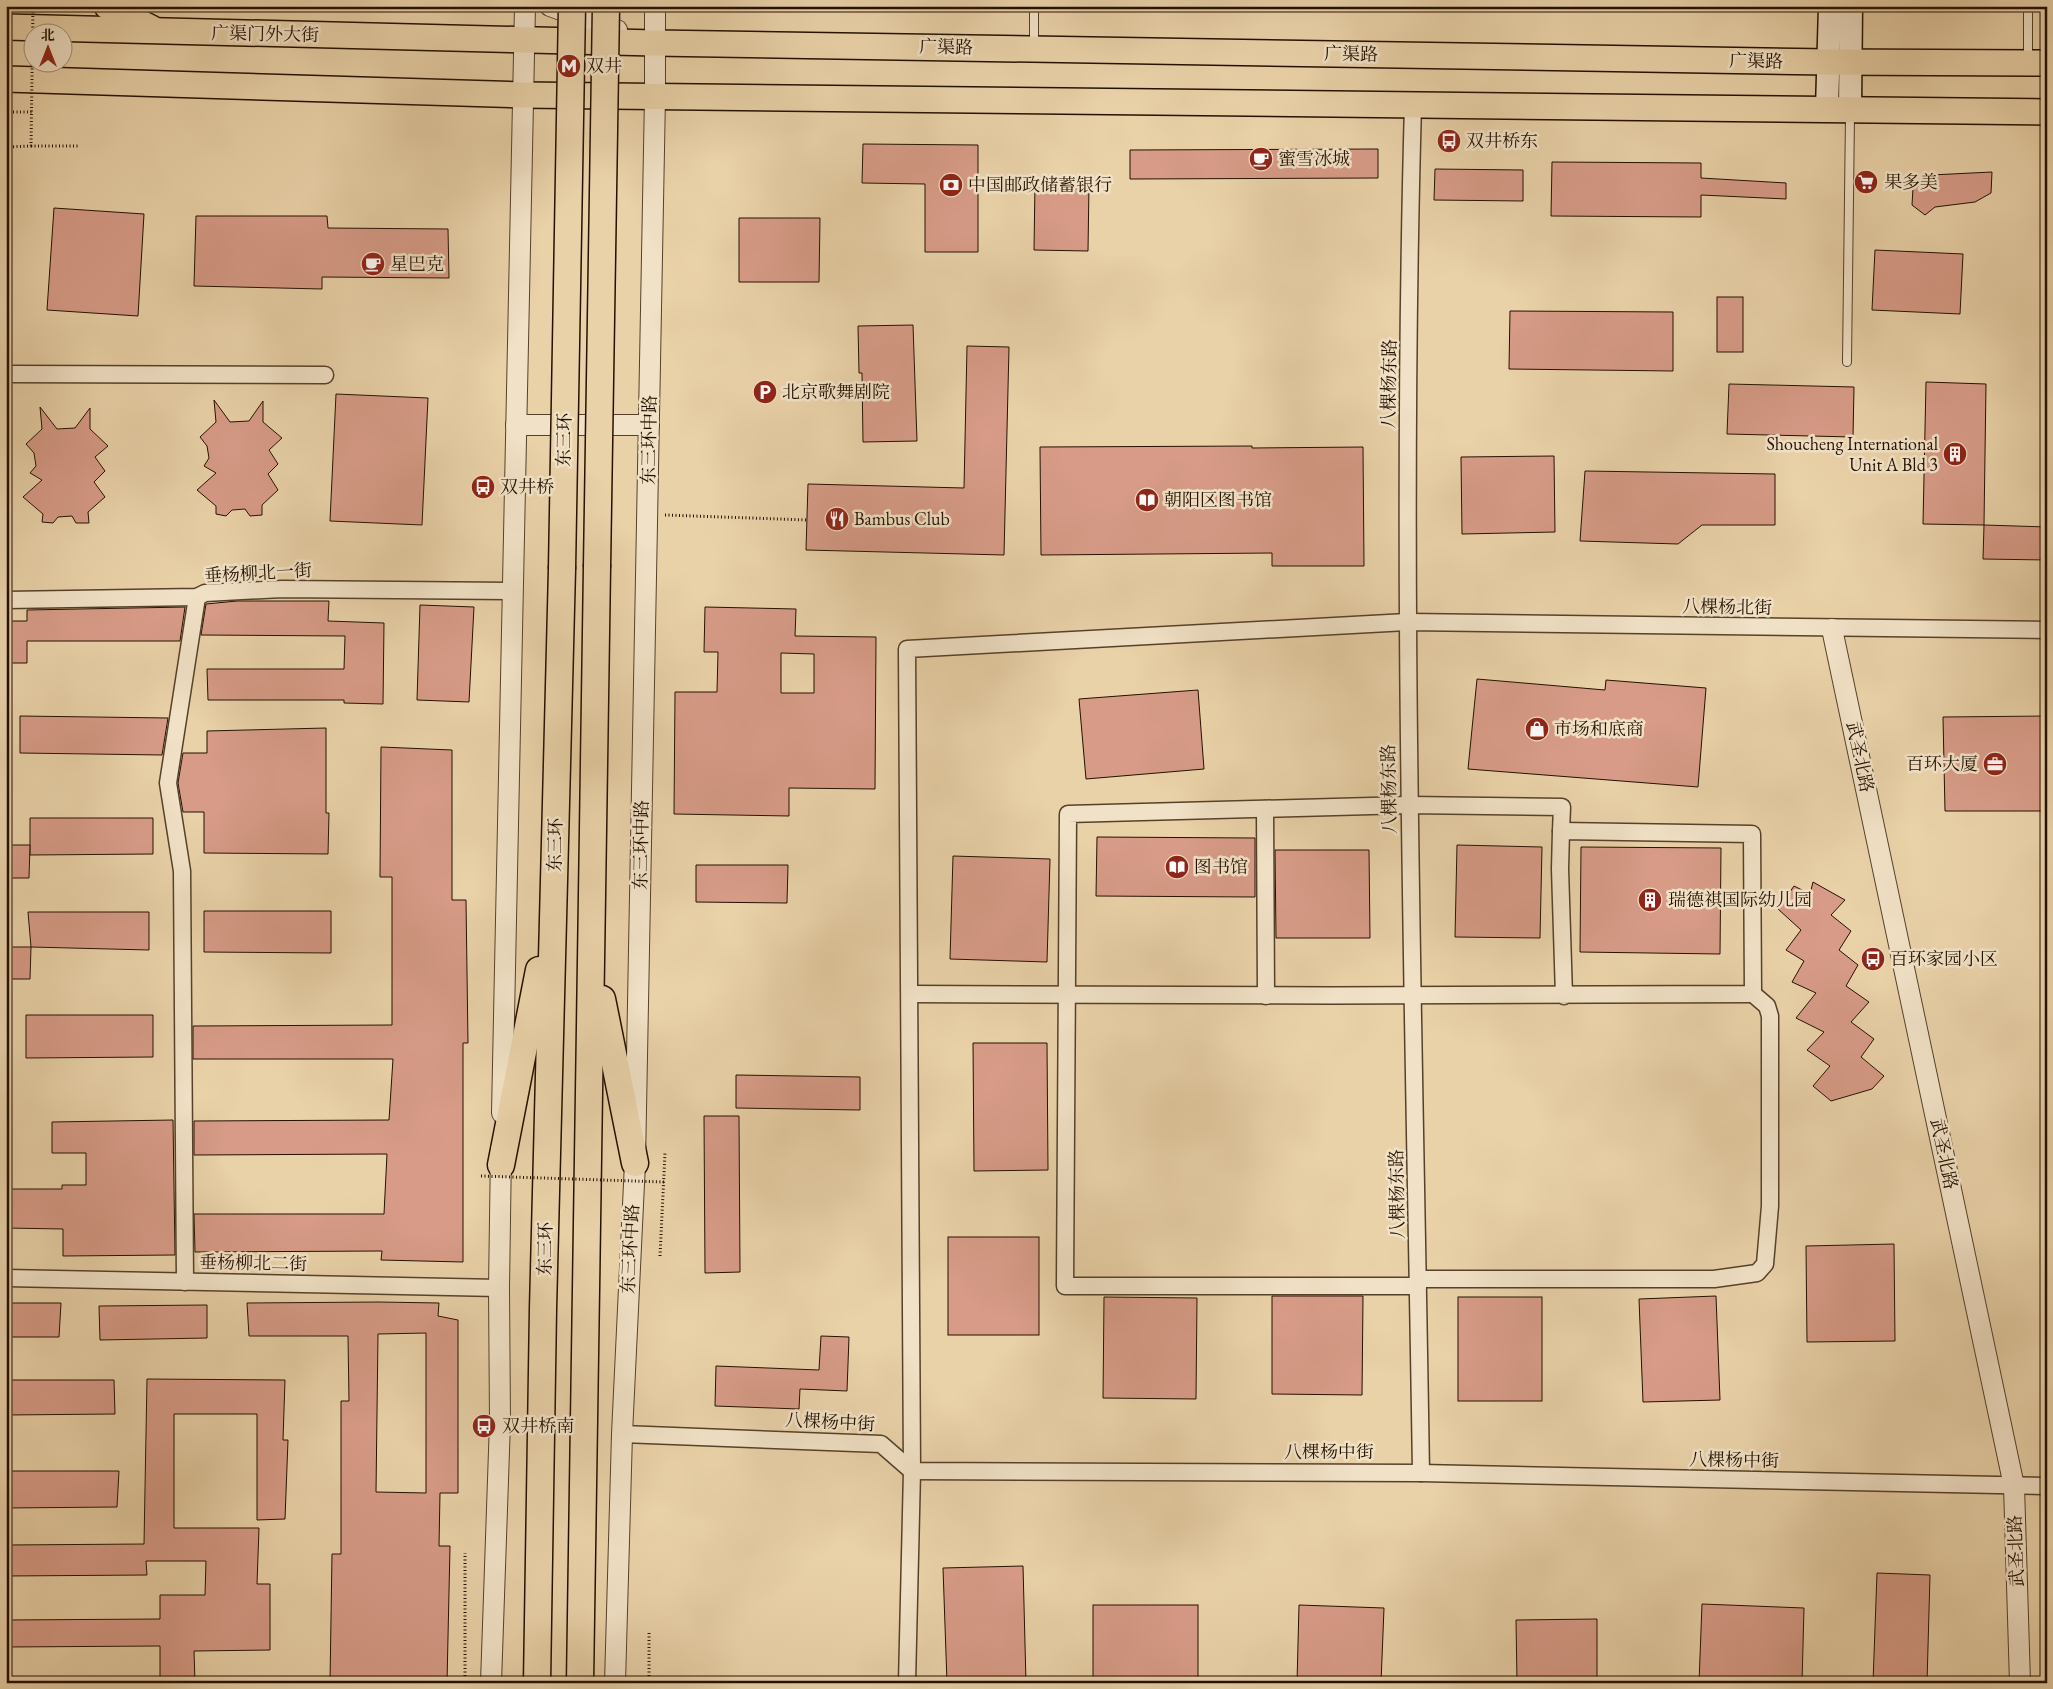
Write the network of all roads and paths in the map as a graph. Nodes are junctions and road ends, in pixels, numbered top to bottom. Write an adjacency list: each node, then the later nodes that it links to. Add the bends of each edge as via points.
1 (32, 6): 25 (path, bridge)
2 (107, 6): 13 (main road)
3 (525, 6): 14 (street)
4 (550, 6): 15 (street)
5 (572, 6): 46 (highway, 东三环, bridge)
6 (606, 6): 47 (highway, 东三环, bridge)
7 (655, 6): 15 (street, 东三环中路)
8 (1034, 6): 16 (lane)
9 (1830, 6): 17 (main road)
10 (1851, 6): 17 (main road)
11 (2028, 6): 18 (lane)
12 (6, 27): 13 (main road, 广渠门外大街)
13 (157, 31): 14 (main road, 广渠门外大街)
14 (525, 40): 15 (main road, 广渠门外大街); 20 (street)
15 (655, 43): 16 (main road, 广渠路); 21 (street, 东三环中路)
16 (1034, 49): 17 (main road, 广渠路)
17 (1840, 62): 18 (main road, 广渠路); 23 (main road)
18 (2037, 63)
19 (6, 79): 20 (main road)
20 (523, 95): 21 (main road); 33 (street)
21 (655, 96): 22 (main road); 34 (street, 东三环中路)
22 (1413, 105): 23 (main road); 40 (street, 八棵杨东路)
23 (1839, 109): 26 (main road); 30 (lane)
24 (6, 112): 25 (path)
25 (32, 112): 28 (path, bridge)
26 (2047, 112)
27 (6, 146): 28 (path, bridge)
28 (31, 146): 29 (path)
29 (78, 146)
30 (1847, 362)
31 (6, 374): 32 (street)
32 (325, 375)
33 (516, 424): 34 (street); 37 (street)
34 (649, 426): 35 (street, 东三环中路)
35 (647, 515): 36 (path); 55 (street, 东三环中路)
36 (807, 520)
37 (513, 590): 38 (street, 垂杨柳北一街, via 282,589 205,593); 56 (street)
38 (197, 597): 39 (street, 垂杨柳北一街); 60 (street, via 168,783 182,871)
39 (6, 600)
40 (1407, 622): 41 (street, 八棵杨北街); 43 (street, 八棵杨东路); 48 (street, 八棵杨北街, via 908,649)
41 (1832, 629): 42 (street, 八棵杨北街); 66 (street, 武圣北路)
42 (2047, 630)
43 (1408, 805): 44 (street); 45 (street, via 1562,807); 52 (street, 八棵杨东路)
44 (1265, 810): 50 (street, via 1068,814); 51 (street)
45 (1561, 831): 49 (street, via 1752,834); 53 (street)
46 (553, 895): 56 (highway); 72 (highway, 东三环)
47 (592, 949): 55 (highway); 73 (highway, 东三环)
48 (910, 994): 50 (street); 64 (street)
49 (1753, 994): 53 (street); 61 (street, via 1767,1006 1770,1016 1770,1206 1765,1264 1757,1273 1714,1279)
50 (1067, 995): 51 (street); 61 (street, via 1066,1286)
51 (1266, 996): 52 (street)
52 (1414, 996): 53 (street); 61 (street, 八棵杨东路)
53 (1564, 996)
54 (665, 1153): 57 (path)
55 (635, 1163): 63 (street, 东三环中路)
56 (491, 1171): 57 (path, bridge); 62 (street)
57 (664, 1182): 58 (path)
58 (660, 1256)
59 (6, 1278): 60 (street, 垂杨柳北二街)
60 (185, 1282): 62 (street, 垂杨柳北二街)
61 (1418, 1283): 65 (street, 八棵杨东路)
62 (499, 1288): 71 (street, via 500,1422)
63 (622, 1434): 64 (street, 八棵杨中街, via 881,1444); 74 (street, 东三环中路)
64 (912, 1471): 65 (street, 八棵杨中街); 76 (street)
65 (1421, 1473): 66 (street, 八棵杨中街)
66 (2014, 1486): 67 (street, 八棵杨中街); 77 (street, 武圣北路)
67 (2047, 1486)
68 (465, 1553): 70 (path)
69 (648, 1633): 75 (path)
70 (465, 1683)
71 (491, 1683)
72 (537, 1683)
73 (580, 1683)
74 (615, 1683)
75 (649, 1683)
76 (907, 1683)
77 (2020, 1683)

